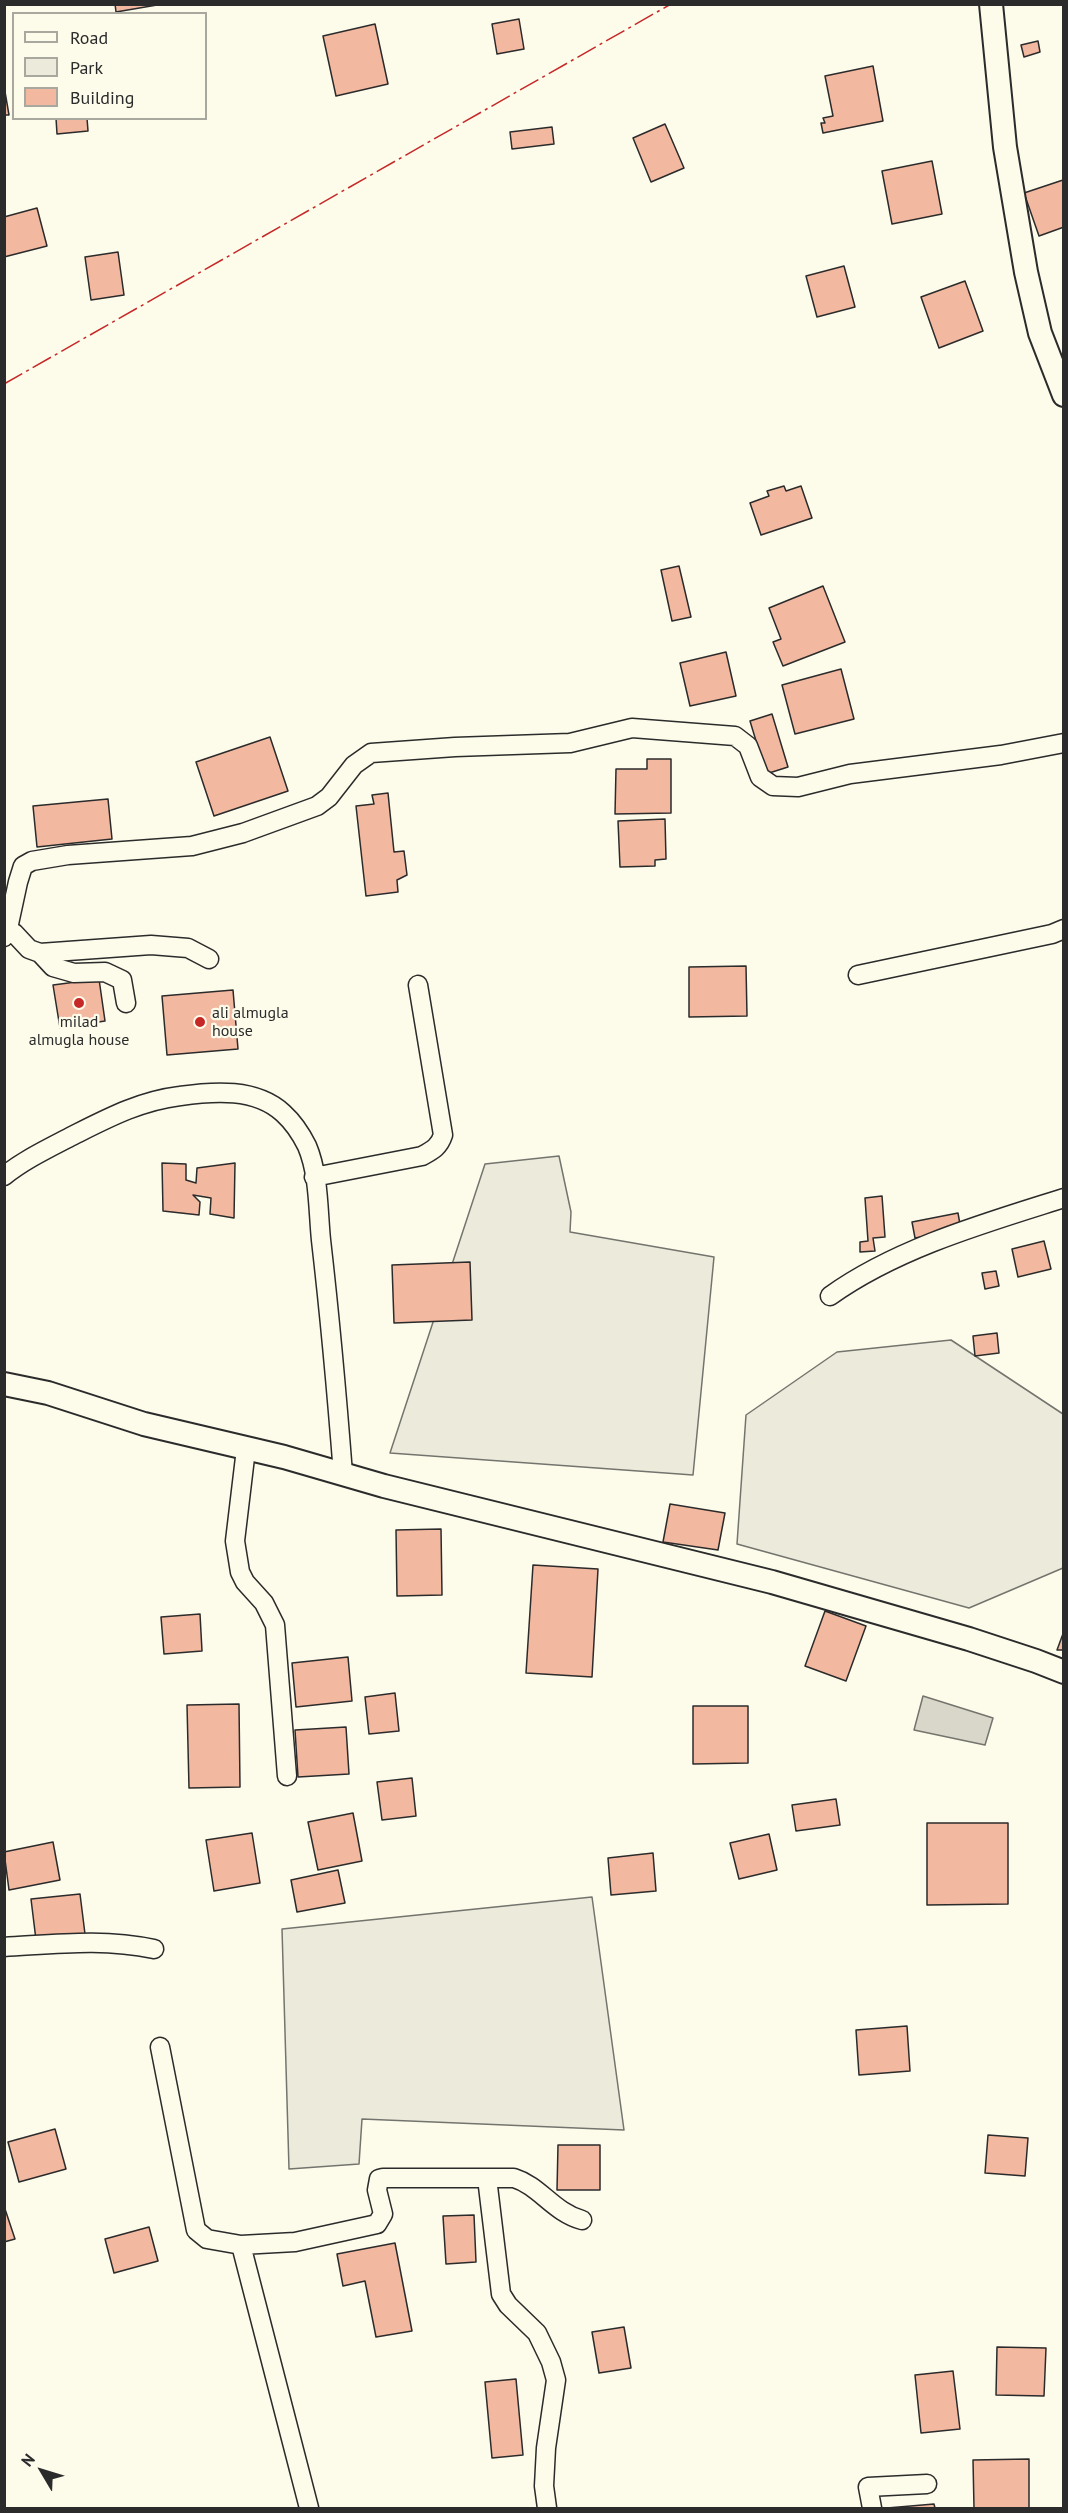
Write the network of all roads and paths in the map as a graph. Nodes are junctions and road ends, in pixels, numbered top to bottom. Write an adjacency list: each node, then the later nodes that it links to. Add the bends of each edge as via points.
1 (991, 4): 2 (street, via 1005,147 1026,272 1040,333)
2 (1064, 395)
3 (1064, 743): 5 (street, via 850,774 798,787 773,786 760,777 748,746 735,736 632,728 570,743 371,753 354,765 323,802 243,833 192,846 32,861 23,866)
4 (1064, 929): 8 (street)
5 (6, 935): 6 (street, via 14,933 29,949)
6 (40, 954): 7 (street, via 151,945 188,948); 10 (street, via 53,967 74,973 105,972 122,980)
7 (209, 959)
8 (858, 975)
9 (418, 985): 12 (street, via 441,1141 422,1156)
10 (126, 1003)
11 (4, 1176): 12 (street, via 118,1112 159,1098 238,1093 268,1102 284,1113 307,1147)
12 (314, 1177): 17 (street)
13 (1064, 1198): 14 (street, via 892,1260)
14 (830, 1296)
15 (4, 1384): 16 (street)
16 (246, 1449): 17 (street); 19 (street, via 236,1556 244,1582 264,1603 275,1625)
17 (344, 1474): 18 (street, via 783,1585 969,1639)
18 (1064, 1672)
19 (287, 1776)
20 (4, 1947): 21 (street, via 123,1942)
21 (154, 1949)
22 (160, 2047): 25 (street, via 196,2230 207,2239)
23 (487, 2178): 24 (street, via 521,2180 561,2211); 25 (street, via 379,2179 383,2214 376,2224 295,2242); 28 (street, via 501,2294 537,2333 556,2380 546,2448)
24 (582, 2220)
25 (241, 2245): 27 (street)
26 (927, 2484): 29 (street, via 868,2487)
27 (309, 2508)
28 (547, 2508)
29 (872, 2508)

